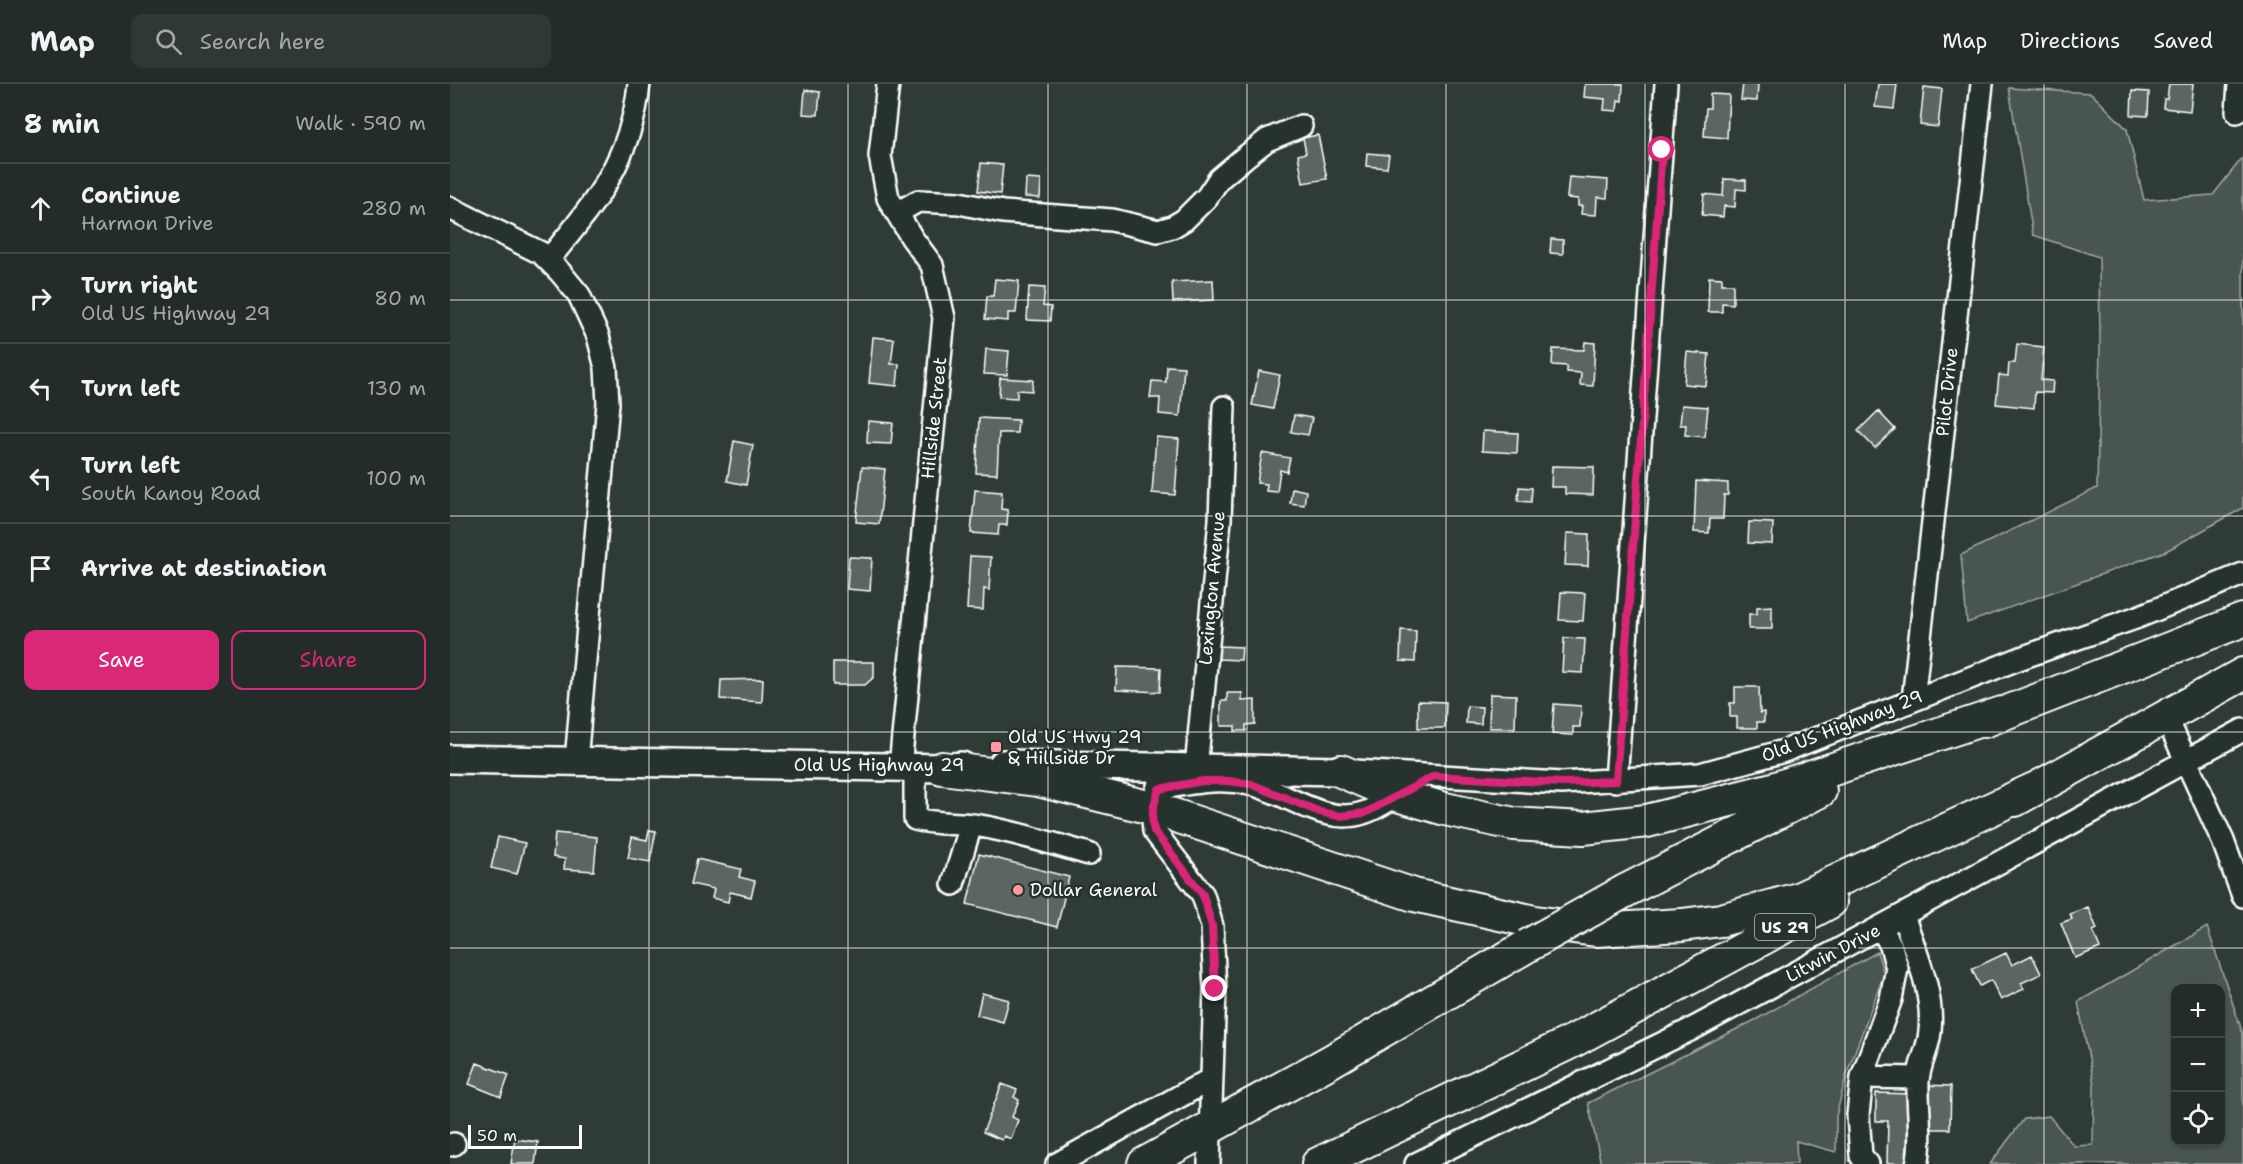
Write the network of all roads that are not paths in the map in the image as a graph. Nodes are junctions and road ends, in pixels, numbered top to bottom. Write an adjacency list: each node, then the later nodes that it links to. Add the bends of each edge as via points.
1 (639, 84): 10 (street, via 627,140 607,184)
2 (888, 84): 9 (street, Hillside Street, via 880,156 888,198)
3 (1666, 84): 26 (street)
4 (1982, 84): 15 (street, Pilot Drive)
5 (2239, 84): 6 (street)
6 (2237, 112)
7 (1301, 126): 9 (street, via 1267,140 1245,156 1184,220 1158,231 1112,220 1003,212 959,203 918,201)
8 (450, 208): 10 (street)
9 (897, 213): 22 (street, Hillside Street, via 932,265 944,318)
10 (548, 260): 20 (street, via 579,296 598,336 606,368 608,403)
11 (1224, 407): 23 (street, Lexington Avenue, via 1220,520)
12 (2243, 574): 15 (street, Old US Highway 29)
13 (2243, 620): 16 (highway)
14 (2243, 674): 17 (highway, US 29)
15 (1912, 700): 26 (street, Old US Highway 29, via 1785,752 1700,774)
16 (2002, 713): 29 (highway, via 1773,789 1647,821 1582,828 1514,824); 39 (highway, bridge, via 1815,793 1625,891)
17 (2166, 717): 21 (street); 28 (highway, US 29)
18 (2243, 730): 21 (street, Litwin Drive)
19 (450, 759): 20 (main road, Old US Highway 29)
20 (576, 761): 22 (main road, Old US Highway 29)
21 (2186, 761): 33 (street); 34 (street, Litwin Drive)
22 (919, 768): 27 (highway); 27 (main road, Old US Highway 29, via 990,763); 30 (street, Hillside Street, via 915,819)
23 (1196, 768): 24 (main road, Old US Highway 29); 27 (main road, Old US Highway 29)
24 (1341, 771): 25 (street, Old US Highway 29); 29 (highway)
25 (1434, 776): 26 (street, Old US Highway 29, via 1562,783); 29 (street)
26 (1616, 781)
27 (1158, 788): 28 (highway, via 1414,896 1535,922 1596,930 1721,920 1798,898); 29 (street, via 1203,781 1251,784 1339,816 1365,813); 37 (street, via 1154,831 1203,895 1212,926 1215,989)
28 (2034, 789): 43 (highway, US 29, via 1573,1041)
29 (1397, 795)
30 (971, 825): 31 (street); 32 (street)
31 (1089, 854)
32 (953, 884)
33 (2243, 896)
34 (1903, 915): 35 (street, Litwin Drive); 38 (street, via 1931,1008 1930,1033)
35 (1881, 927): 36 (street, via 1897,968 1891,999); 44 (street, Litwin Drive, via 1696,1027)
36 (1862, 1077): 38 (street); 45 (street, via 1860,1146 1861,1156)
37 (1210, 1078): 39 (street); 40 (street)
38 (1918, 1078): 46 (street, via 1921,1151)
39 (1209, 1129): 41 (highway); 42 (street)
40 (1057, 1164)
41 (1144, 1164)
42 (1209, 1164)
43 (1318, 1164)
44 (1416, 1164)
45 (1868, 1164)
46 (1917, 1164)

